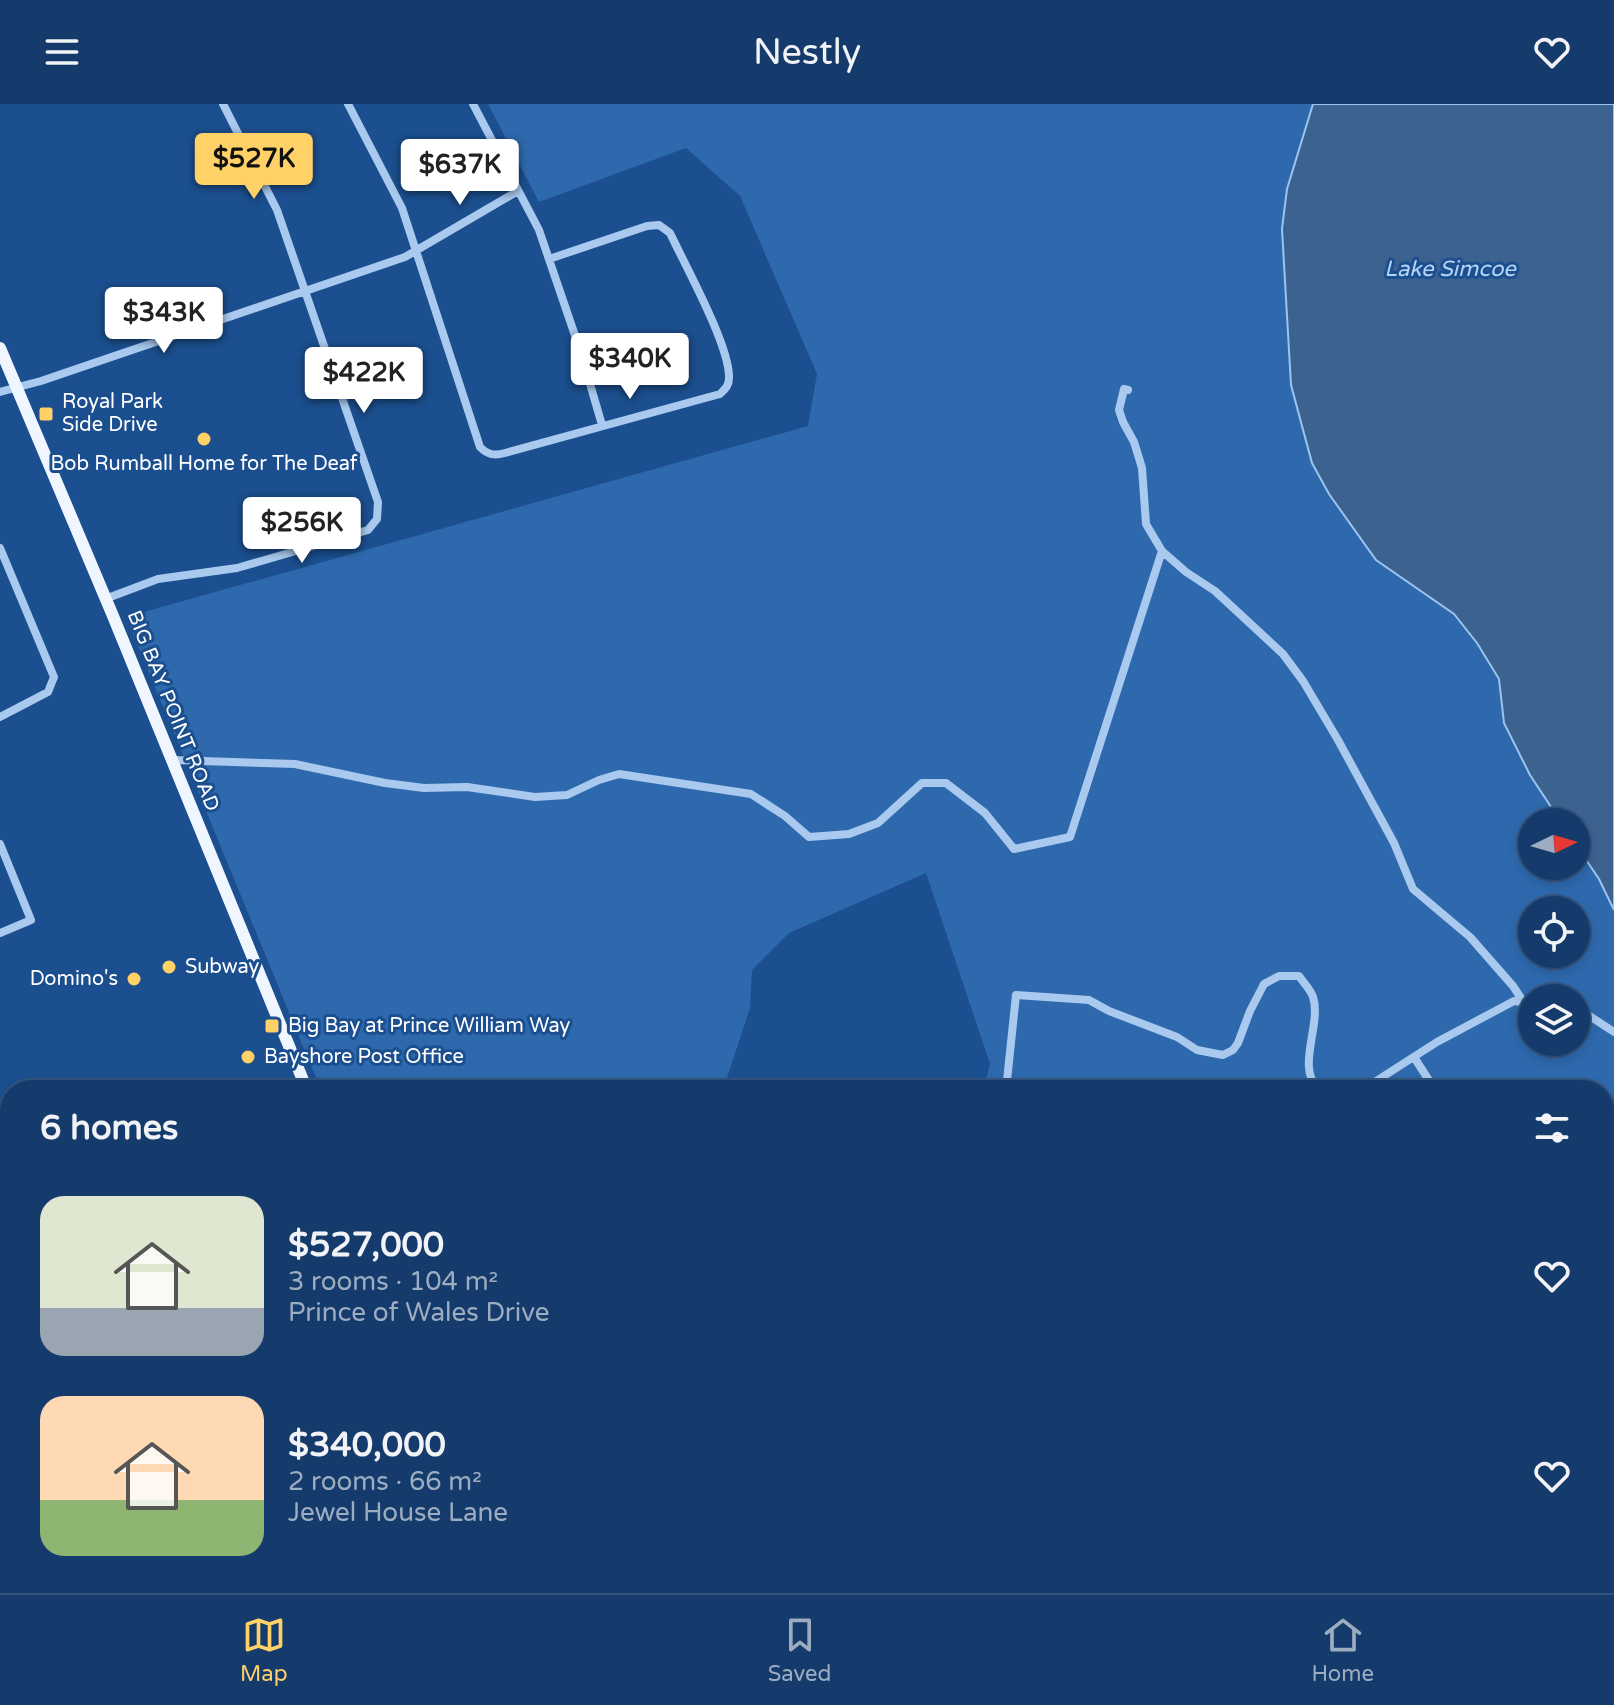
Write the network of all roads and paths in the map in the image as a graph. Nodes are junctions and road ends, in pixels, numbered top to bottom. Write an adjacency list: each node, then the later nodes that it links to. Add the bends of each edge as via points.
1 (223, 104): 7 (street, via 277,210)
2 (348, 104): 5 (street, via 402,208)
3 (473, 104): 4 (street)
4 (518, 191): 5 (street); 6 (street)
5 (418, 251): 7 (street); 12 (street, via 480,447 490,454 505,453)
6 (549, 259): 12 (street); 12 (street, via 659,225 670,233 718,336 729,378 720,394)
7 (304, 291): 9 (street); 15 (street, via 378,502 377,519 368,530 229,570 158,579)
8 (0, 348): 9 (main road, BIG BAY POINT ROAD)
9 (15, 388): 11 (street); 15 (main road, BIG BAY POINT ROAD)
10 (1128, 390): 14 (street, via 1124,389 1119,410 1142,468 1146,524)
11 (0, 392)
12 (602, 425)
13 (0, 548): 16 (street, via 54,677 48,692)
14 (1162, 551): 17 (street, via 1070,837 1014,849 985,813 946,783 922,783 878,823 849,834 809,837 751,794 619,774 567,795 535,797 385,783 295,764); 20 (street, via 1215,591 1297,672 1394,843 1413,889 1470,937)
15 (105, 599): 17 (main road, BIG BAY POINT ROAD)
16 (0, 717)
17 (172, 760): 25 (main road, BIG BAY POINT ROAD)
18 (0, 844): 19 (street, via 31,920)
19 (0, 933)
20 (1518, 996)
21 (1518, 1002): 24 (street)
22 (1590, 1016): 23 (street)
23 (1614, 1032)
24 (1414, 1057): 28 (street); 29 (street)
25 (303, 1080)
26 (1007, 1080): 27 (street, via 1016,995 1089,1000 1197,1050 1223,1055 1238,1043 1264,984 1286,976 1299,976 1313,998)
27 (1312, 1080)
28 (1378, 1080)
29 (1429, 1080)

